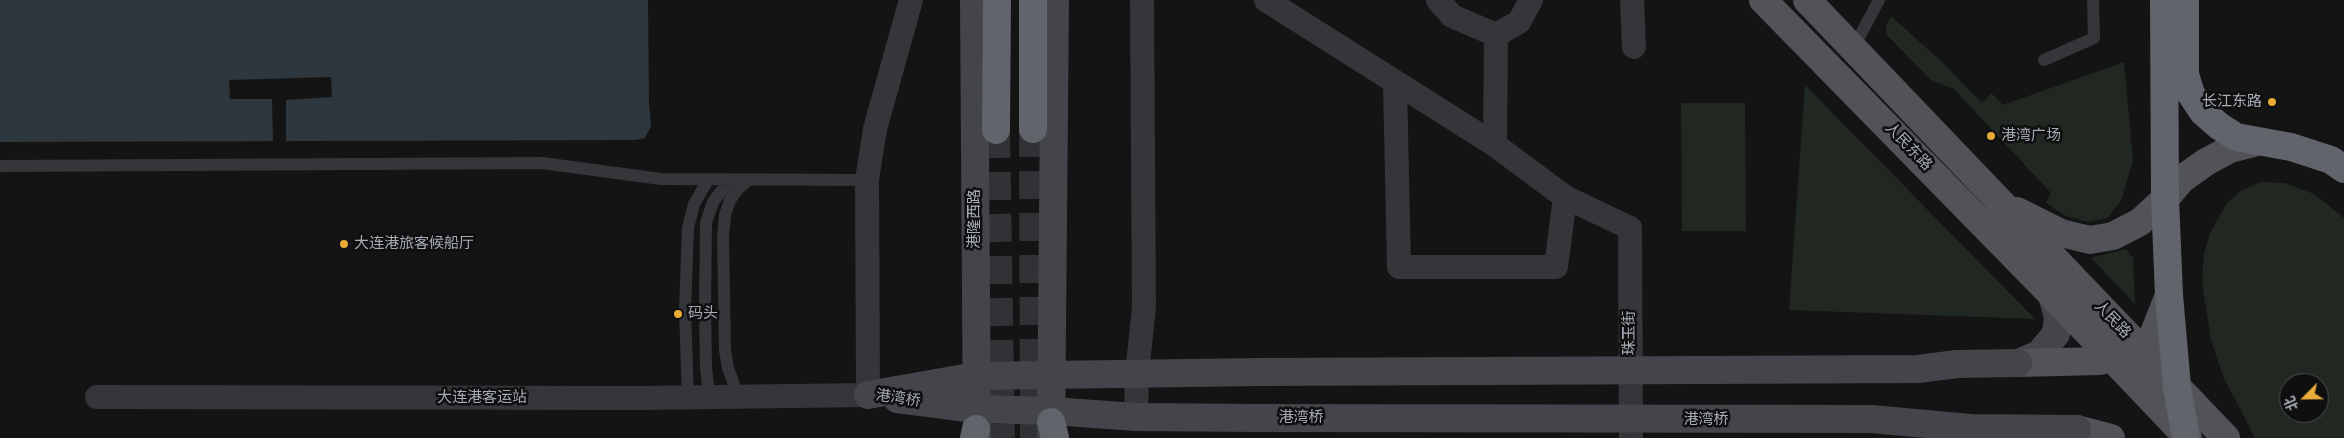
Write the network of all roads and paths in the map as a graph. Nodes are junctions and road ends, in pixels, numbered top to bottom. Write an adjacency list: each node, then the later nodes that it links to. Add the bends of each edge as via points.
1 (912, 0): 31 (street, via 875,129)
2 (974, 0): 41 (main road, 港隆西路)
3 (997, 0): 23 (highway)
4 (1033, 0): 22 (highway)
5 (1055, 0): 42 (main road)
6 (1142, 0): 40 (street, via 1144,307)
7 (1266, 0): 21 (street)
8 (1438, 0): 17 (street, via 1452,16)
9 (1531, 0): 17 (street, via 1519,22)
10 (1632, 0): 18 (street)
11 (1764, 0): 35 (main road, 人民东路)
12 (1807, 0): 19 (main road, 人民东路)
13 (1878, 0): 19 (lane)
14 (2093, 0): 20 (lane, via 2094,38)
15 (2164, 0): 33 (highway)
16 (2185, 0): 24 (highway, via 2186,74 2191,94 2203,112 2219,126 2236,137)
17 (1496, 35): 25 (street)
18 (1634, 47)
19 (1852, 49): 34 (main road, 人民东路)
20 (2044, 60)
21 (1395, 83): 25 (street); 32 (street, via 1399,268 1556,267)
22 (1033, 129)
23 (996, 130)
24 (2258, 142): 27 (highway, via 2291,147 2331,160); 33 (main road, via 2230,149 2206,162 2182,179)
25 (1495, 145): 32 (street)
26 (0, 166): 28 (lane, via 542,163 661,180)
27 (2344, 169)
28 (708, 180): 29 (lane); 47 (lane, via 694,204 687,236 685,309)
29 (730, 180): 30 (lane); 47 (lane, via 713,202 706,223 706,368)
30 (749, 180): 31 (lane); 45 (lane, via 730,200 724,229 725,350)
31 (867, 180): 44 (street)
32 (1565, 197): 52 (street, 珠玉街, via 1630,228)
33 (2165, 199): 34 (main road, via 2140,222 2113,236 2090,240 2060,233); 36 (highway)
34 (1998, 201): 37 (main road, 人民路)
35 (2052, 295): 38 (main road, 人民路); 39 (main road, via 2058,317 2056,334 2039,354)
36 (2169, 295): 37 (main road, via 2152,338); 43 (highway)
37 (2140, 349): 38 (main road); 43 (main road, 人民路)
38 (2113, 358): 39 (main road, via 2088,362); 51 (main road, 人民路)
39 (2018, 363): 40 (main road, 港湾桥, bridge, via 1908,369)
40 (1137, 373): 42 (main road, 港湾桥); 48 (street)
41 (976, 376): 42 (main road, 港湾桥); 44 (main road, 港湾桥); 50 (main road, 港隆西路)
42 (1052, 377): 49 (main road)
43 (2177, 387): 51 (highway); 54 (main road, 人民路)
44 (868, 395): 45 (street, 大连港客运站); 50 (main road, 港湾桥)
45 (738, 396): 47 (street, 大连港客运站)
46 (97, 397): 47 (street, 大连港客运站)
47 (698, 397)
48 (1136, 417): 49 (main road, 港湾桥); 53 (main road, 港湾桥, bridge, via 1871,419 1970,428 2077,429)
49 (1054, 429): 50 (main road, 港湾桥)
50 (975, 430)
51 (2186, 437)
52 (1631, 438)
53 (2111, 438)
54 (2226, 438)

